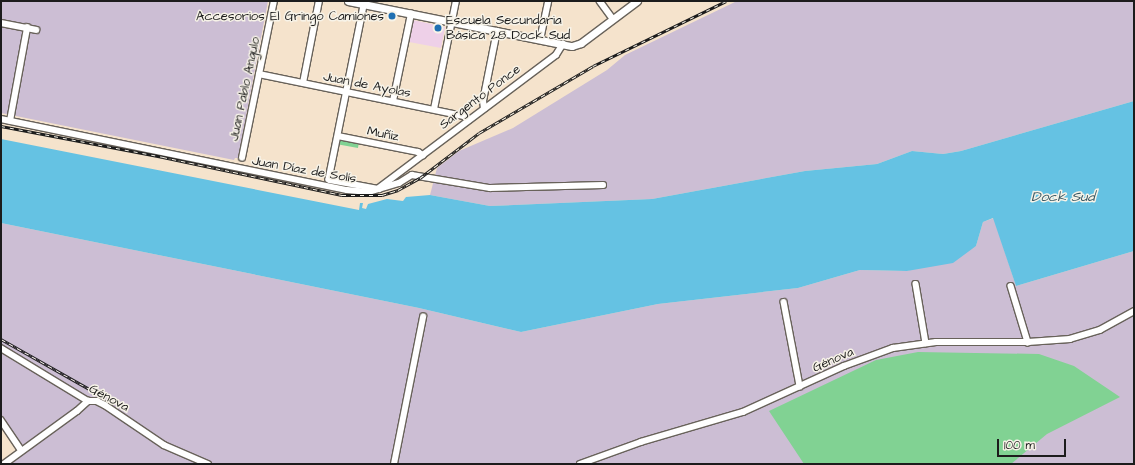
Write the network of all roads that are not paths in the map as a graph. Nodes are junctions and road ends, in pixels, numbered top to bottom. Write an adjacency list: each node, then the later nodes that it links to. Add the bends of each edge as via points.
1 (274, 1): 18 (street, Juan Pablo Angulo)
2 (319, 1): 19 (street)
3 (348, 1): 8 (main road)
4 (456, 1): 11 (street)
5 (548, 1): 16 (street)
6 (600, 1): 10 (street)
7 (637, 1): 10 (main road)
8 (365, 3): 9 (main road); 20 (street)
9 (410, 14): 11 (main road); 21 (street)
10 (613, 19): 17 (main road, via 581,43 574,46)
11 (452, 22): 15 (main road); 23 (street)
12 (1, 23): 13 (street)
13 (27, 28): 14 (street); 26 (street)
14 (36, 30)
15 (497, 31): 16 (main road); 22 (street, via 483,101)
16 (540, 40): 17 (main road)
17 (563, 44): 22 (street, Sargento Ponce, via 556,55)
18 (259, 74): 19 (street, Juan de Ayolas); 29 (street, Juan Pablo Angulo)
19 (304, 83): 20 (street, Juan de Ayolas)
20 (347, 92): 21 (street, Juan de Ayolas); 27 (street)
21 (393, 101): 23 (street, Juan de Ayolas)
22 (484, 109): 25 (street, Sargento Ponce)
23 (434, 110): 25 (street, Juan de Ayolas, via 464,116)
24 (1, 119): 26 (street, Juan Díaz de Solís)
25 (469, 120): 28 (street, Sargento Ponce)
26 (10, 121): 31 (street, Juan Díaz de Solís, via 347,190 369,192)
27 (338, 136): 28 (street, Muñiz); 31 (street, via 330,180)
28 (423, 155): 31 (street, Sargento Ponce)
29 (242, 158)
30 (603, 185): 31 (street, Juan Díaz de Solís, via 490,188 412,175 399,183)
31 (379, 189)
32 (916, 284): 38 (street)
33 (1011, 286): 37 (street)
34 (784, 302): 40 (street)
35 (1134, 311): 37 (street, Génova, via 1105,327 1070,339)
36 (423, 317): 46 (street)
37 (1028, 342): 38 (street, Génova)
38 (926, 343): 40 (street, Génova, via 884,350)
39 (1, 348): 41 (street, Génova)
40 (800, 386): 47 (street, Génova, via 743,412 641,442)
41 (88, 401): 43 (street); 45 (street, Génova, via 100,402 164,445)
42 (1, 420): 43 (street)
43 (22, 451): 44 (street)
44 (4, 464)
45 (208, 464)
46 (394, 464)
47 (580, 464)

